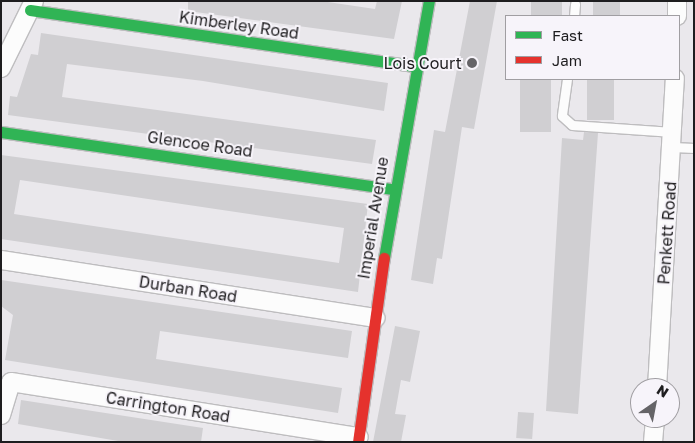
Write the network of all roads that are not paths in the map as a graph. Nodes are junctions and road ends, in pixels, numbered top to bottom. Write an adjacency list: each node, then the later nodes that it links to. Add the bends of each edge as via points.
1 (429, 1): 7 (street, Imperial Avenue)
2 (677, 1): 6 (street)
3 (576, 4): 5 (lane)
4 (32, 5): 7 (street, Kimberley Road); 8 (street)
5 (574, 15)
6 (677, 15)
7 (414, 66): 14 (street, Imperial Avenue)
8 (1, 68)
9 (567, 80): 12 (lane, via 562,116 572,125)
10 (675, 80): 12 (street, Penkett Road)
11 (1, 132): 14 (street, Glencoe Road)
12 (673, 139): 13 (lane); 17 (street, Penkett Road)
13 (694, 148)
14 (394, 189): 16 (street, Imperial Avenue)
15 (1, 260): 16 (street, Durban Road)
16 (376, 318): 20 (street, Imperial Avenue)
17 (658, 378)
18 (1, 415): 20 (street, Carrington Road, via 11,382)
19 (654, 428): 21 (street)
20 (359, 440)
21 (653, 442)

